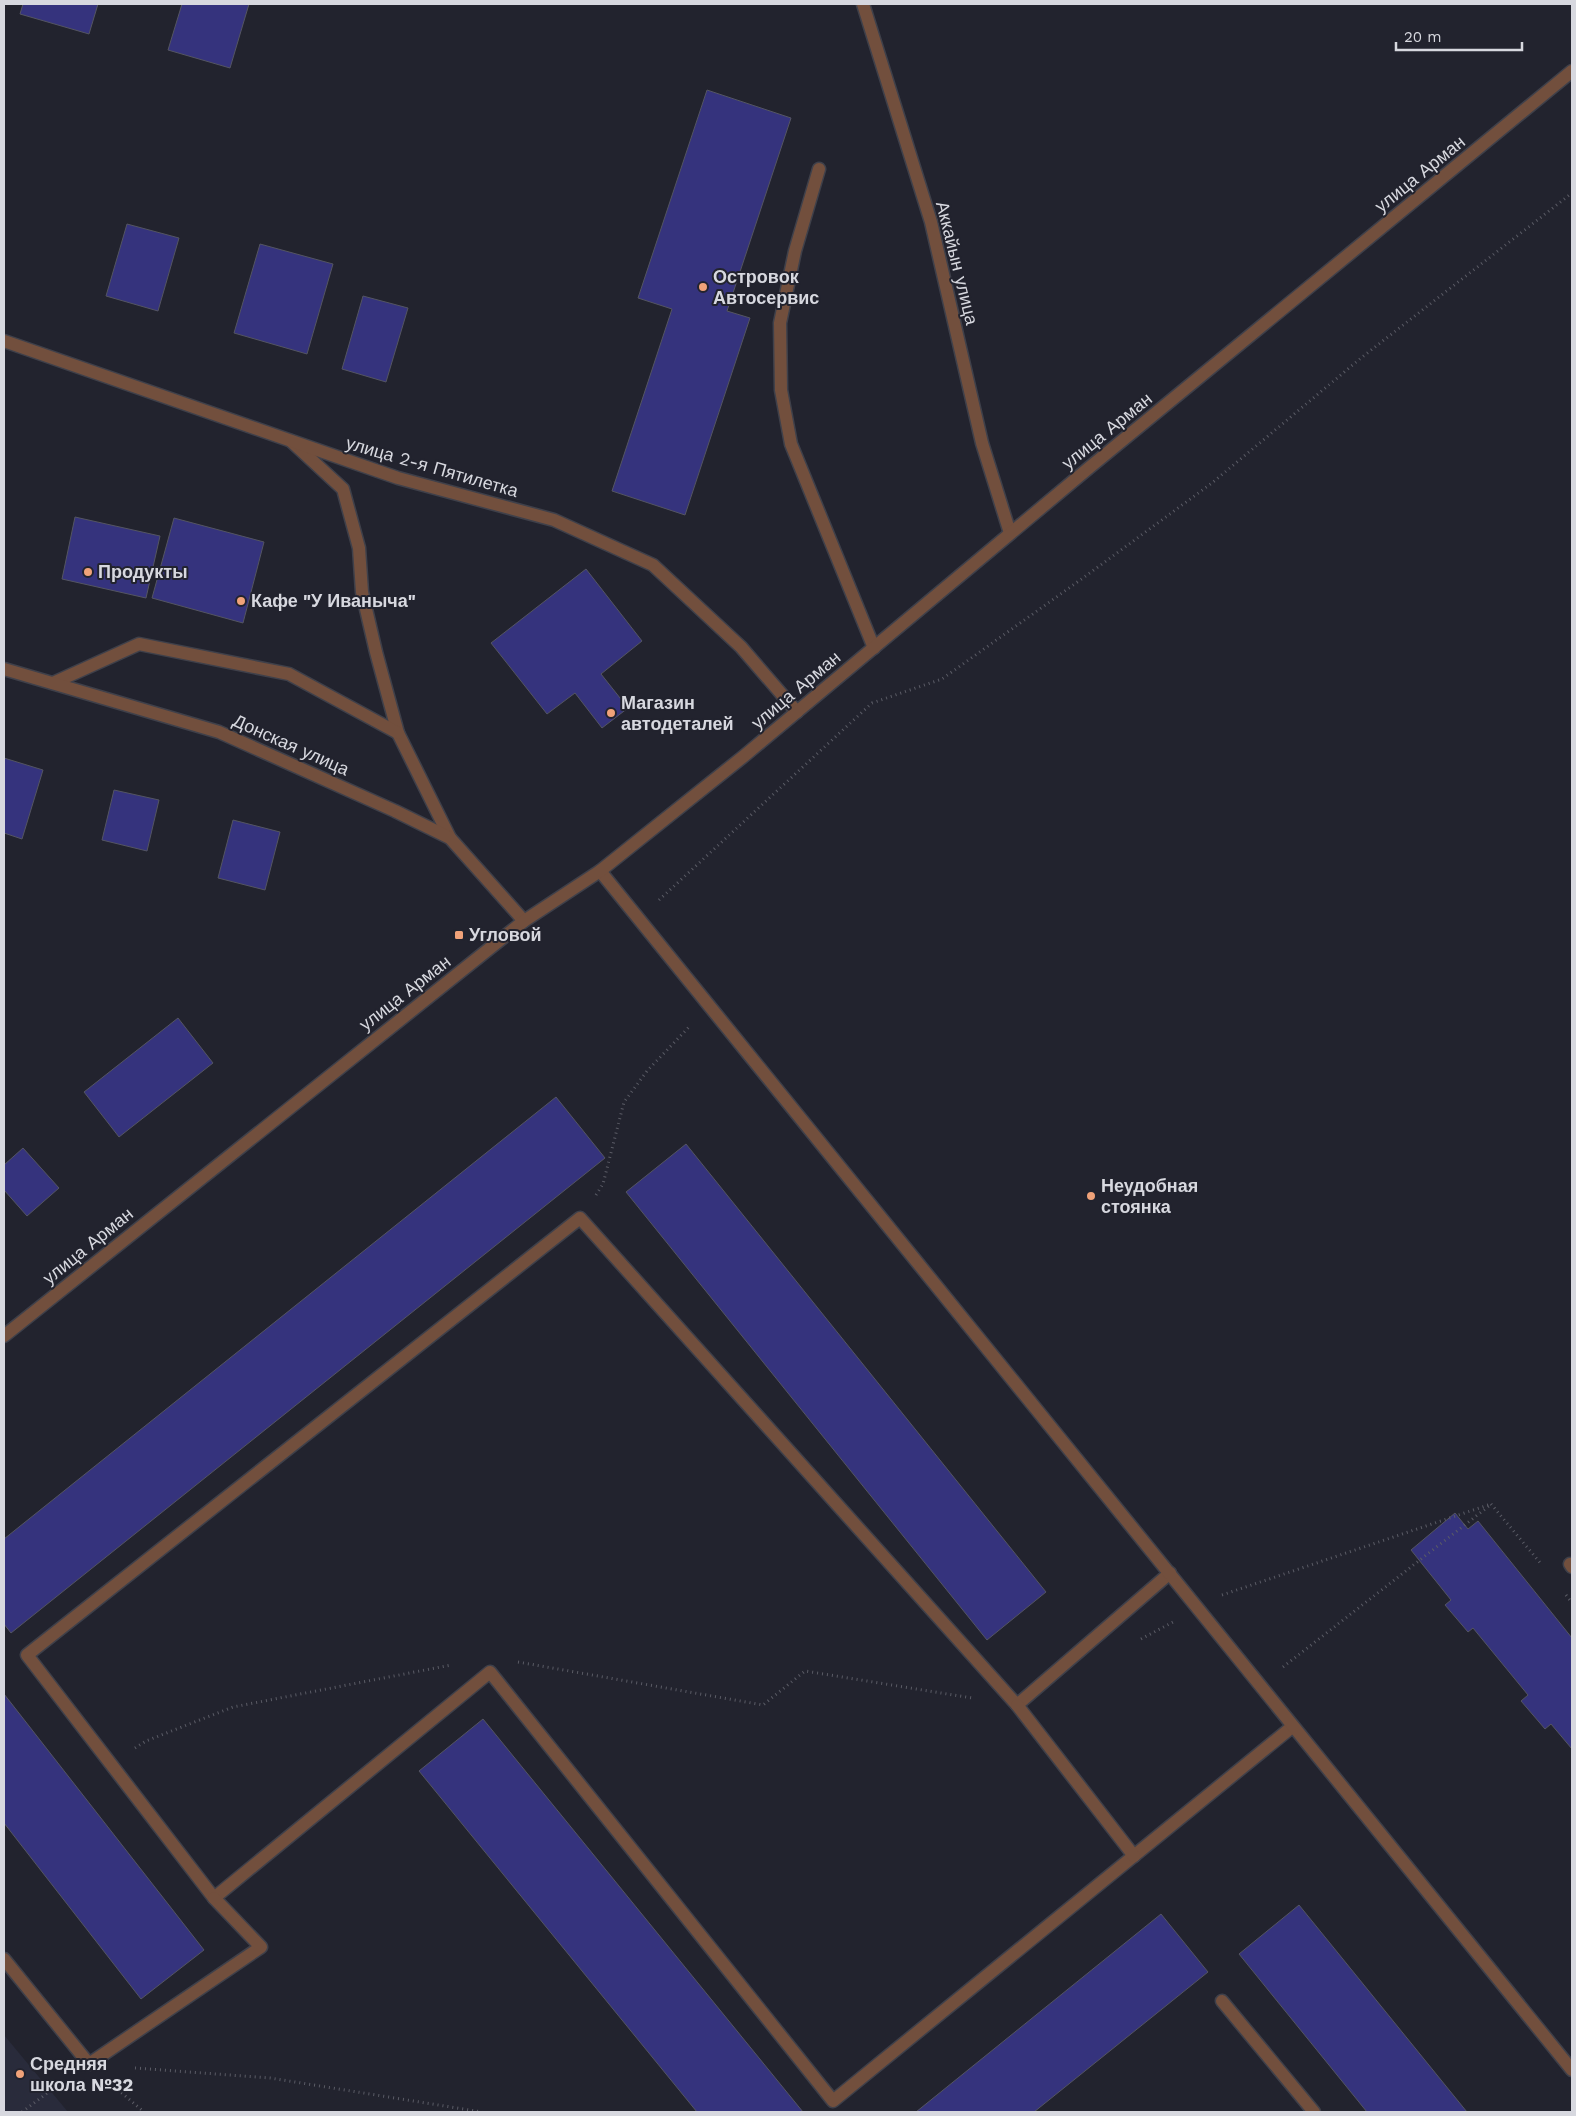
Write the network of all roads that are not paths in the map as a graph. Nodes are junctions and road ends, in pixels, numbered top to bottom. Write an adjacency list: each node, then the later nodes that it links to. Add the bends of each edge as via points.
1 (862, 4): 6 (street, Аккайын улица, via 931,222 982,443)
2 (1572, 72): 6 (street, улица Арман)
3 (819, 170): 7 (street, via 795,251 780,323 781,390 791,444)
4 (4, 341): 5 (street, улица 2-я Пятилетка)
5 (291, 441): 10 (street, улица 2-я Пятилетка, via 398,478 554,520 653,565 741,647); 11 (street, via 343,489 359,548 362,592)
6 (1010, 533): 7 (street, улица Арман)
7 (874, 648): 10 (street, улица Арман)
8 (4, 669): 9 (street, Донская улица)
9 (53, 683): 11 (street, via 139,644 289,674); 12 (street, Донская улица, via 219,732)
10 (797, 712): 13 (street, улица Арман)
11 (398, 733): 12 (street)
12 (450, 838): 14 (street, Донская улица)
13 (600, 871): 14 (street, улица Арман); 16 (street)
14 (524, 921): 15 (street, улица Арман)
15 (4, 1336)
16 (1170, 1573): 17 (street); 18 (street)
17 (1017, 1705): 19 (street); 20 (street, via 580,1218 27,1655)
18 (1292, 1727): 19 (street); 23 (street)
19 (1134, 1856): 20 (street, via 833,2101 490,1672)
20 (214, 1898): 21 (street, via 261,1947 89,2064)
21 (4, 1959)
22 (1222, 2000): 24 (street)
23 (1572, 2070)
24 (1314, 2112)

